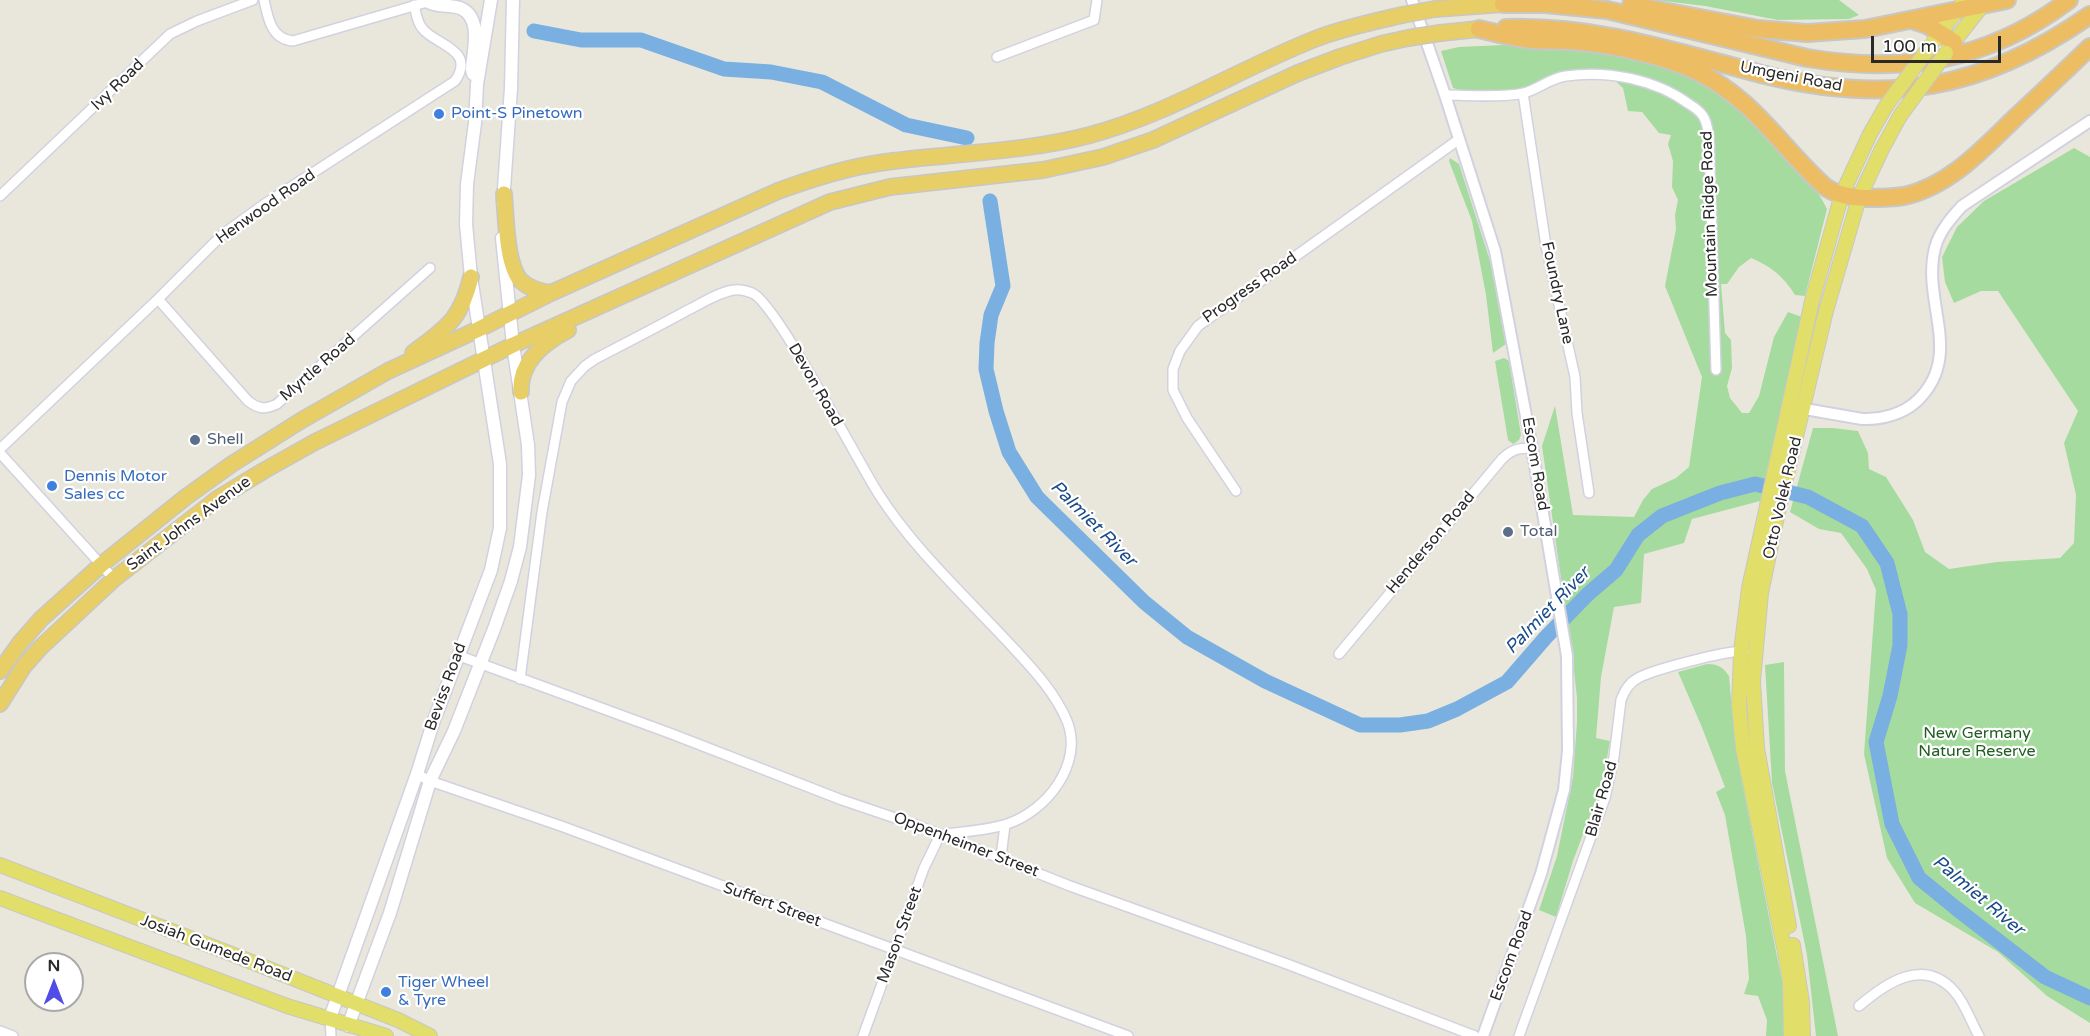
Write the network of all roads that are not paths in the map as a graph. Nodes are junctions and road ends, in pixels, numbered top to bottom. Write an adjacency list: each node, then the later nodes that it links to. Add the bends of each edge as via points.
1 (253, 0): 29 (street, Ivy Road, via 170,34)
2 (264, 0): 14 (street, via 272,27 278,35 293,41)
3 (491, 0): 22 (main road)
4 (513, 0): 27 (main road, Beviss Road)
5 (1097, 0): 21 (street, via 1094,20)
6 (1412, 0): 24 (street, Escom Road)
7 (1521, 0): 13 (highway)
8 (1549, 0): 17 (highway, via 1654,8 1789,32 1846,31)
9 (2007, 0): 12 (highway)
10 (2069, 0): 13 (highway, Umgeni Road, via 2034,23 1964,53 1936,61 1887,65 1839,64 1807,58 1607,10)
11 (431, 1): 14 (street); 22 (main road, via 438,7 460,8 471,16 475,29 472,69)
12 (1984, 3): 15 (highway); 19 (main road, Otto Volek Road)
13 (1503, 4): 34 (highway, Saint Johns Avenue, bridge, via 1435,9 1316,38 1151,115 1089,135 1028,147 830,173 778,191)
14 (414, 5): 35 (street, Henwood Road, via 422,28 457,55 459,71 454,81 223,234)
15 (1961, 5): 17 (highway); 19 (main road, Otto Volek Road)
16 (2090, 15): 18 (highway, Umgeni Road, via 2036,49 1986,72 1907,89 1882,90 1792,80 1594,33 1525,27)
17 (1912, 20): 19 (highway, via 1927,25)
18 (1479, 29): 28 (highway, via 1531,40 1604,45 1696,71 1734,94 1827,188); 33 (highway, bridge, via 1381,44 1298,73 1153,140 1103,157 1043,170 890,187 830,202)
19 (1942, 43): 28 (main road, Otto Volek Road, bridge, via 1886,106); 30 (main road, Otto Volek Road, bridge)
20 (2090, 47): 30 (highway, via 1974,158 1949,176 1905,196)
21 (997, 57)
22 (477, 84): 32 (main road, Beviss Road, via 467,184)
23 (1523, 93): 24 (street, Mountain Ridge Road); 41 (street, Mountain Ridge Road, via 1566,76 1627,78 1668,90 1704,117 1709,137); 48 (street, Foundry Lane, via 1546,246 1575,377)
24 (1445, 95): 26 (street, Escom Road)
25 (2090, 121): 44 (street, via 1962,206 1947,222 1935,246 1932,264 1940,350 1937,375 1928,391 1912,406 1873,419)
26 (1458, 140): 45 (street, Escom Road, via 1495,251); 47 (street, Progress Road, via 1198,326 1180,351 1173,369 1173,390)
27 (504, 194): 34 (highway, via 513,267 527,285); 36 (main road, Beviss Road, via 501,247)
28 (1842, 194): 30 (highway); 43 (main road, Otto Volek Road)
29 (0, 196)
30 (1859, 198): 44 (main road, Otto Volek Road, via 1826,310)
31 (430, 268): 35 (street, Myrtle Road, via 277,404 266,409 248,401)
32 (471, 277): 37 (main road, Beviss Road); 40 (highway, via 467,296 453,322)
33 (646, 286): 38 (highway, Saint Johns Avenue); 42 (highway, via 540,347 522,373)
34 (551, 293): 36 (highway, Saint Johns Avenue)
35 (158, 299): 46 (street, Henwood Road)
36 (510, 314): 37 (highway, Saint Johns Avenue); 38 (main road, Beviss Road)
37 (479, 329): 39 (main road, Beviss Road); 40 (highway, Saint Johns Avenue)
38 (513, 345): 39 (highway, Saint Johns Avenue); 42 (main road, Beviss Road)
39 (485, 359): 51 (highway, Saint Johns Avenue, via 265,470 217,499); 55 (main road, Beviss Road, via 500,464 500,528 491,570)
40 (388, 370): 50 (highway, Saint Johns Avenue, via 232,464)
41 (1716, 370)
42 (521, 392): 56 (main road, Beviss Road, via 529,465 523,528 511,581)
43 (1788, 406): 44 (street); 49 (main road, Otto Volek Road, via 1773,473)
44 (1804, 409): 49 (main road, Otto Volek Road, via 1788,475)
45 (1532, 448): 54 (street, Henderson Road, via 1518,448 1502,459); 81 (street, Escom Road, via 1567,656 1568,751 1564,790 1541,874)
46 (0, 451): 50 (street)
47 (1236, 491)
48 (1590, 493)
49 (1776, 495): 52 (main road, Otto Volek Road, via 1749,588); 53 (main road, Otto Volek Road)
50 (101, 565): 51 (street); 57 (highway, Saint Johns Avenue, via 41,619)
51 (114, 579): 59 (highway, Saint Johns Avenue, via 40,648)
52 (1741, 651): 53 (street, Blair Road); 82 (street, Blair Road, via 1655,672 1639,678 1624,691 1605,798); 83 (main road, Otto Volek Road, via 1739,706 1743,748 1790,982)
53 (1755, 652): 84 (main road, Otto Volek Road, via 1756,748 1800,981)
54 (1338, 654)
55 (457, 655): 56 (street, Oppenheimer Street); 60 (main road, Beviss Road)
56 (480, 665): 58 (street, Oppenheimer Street); 61 (main road, Beviss Road)
57 (0, 671)
58 (520, 679): 62 (street, Devon Road, via 543,512 562,402 571,381 595,359 712,298 735,290 751,292 784,329 888,509 1027,664 1057,701 1068,722 1071,760 1056,786 1041,805); 63 (street, Oppenheimer Street)
59 (0, 704)
60 (417, 774): 61 (street, Suffert Street); 68 (main road, Beviss Road)
61 (430, 781): 67 (street, Suffert Street); 69 (main road, Beviss Road, via 390,913)
62 (1005, 825): 63 (street, Devon Road); 64 (street)
63 (940, 835): 64 (street, Oppenheimer Street); 67 (street, Mason Street)
64 (1001, 857): 80 (street, Oppenheimer Street)
65 (0, 865): 68 (main road, Josiah Gumede Road)
66 (0, 898): 71 (main road, Josiah Gumede Road, via 287,1006)
67 (895, 951): 78 (street, Mason Street); 79 (street, Suffert Street)
68 (338, 997): 69 (main road, Josiah Gumede Road); 71 (main road, Beviss Road)
69 (356, 1004): 73 (main road, Beviss Road); 77 (main road, Josiah Gumede Road)
70 (1859, 1006): 85 (street, via 1891,982 1908,975 1926,976 1942,981 1956,993)
71 (330, 1018): 73 (main road, Josiah Gumede Road); 75 (street, Beviss Road)
72 (0, 1031): 74 (street)
73 (345, 1031): 76 (main road, Josiah Gumede Road)
74 (13, 1036)
75 (331, 1036)
76 (386, 1036)
77 (430, 1036)
78 (863, 1036)
79 (1128, 1036)
80 (1475, 1036)
81 (1483, 1036)
82 (1520, 1036)
83 (1791, 1036)
84 (1803, 1036)
85 (1979, 1036)

